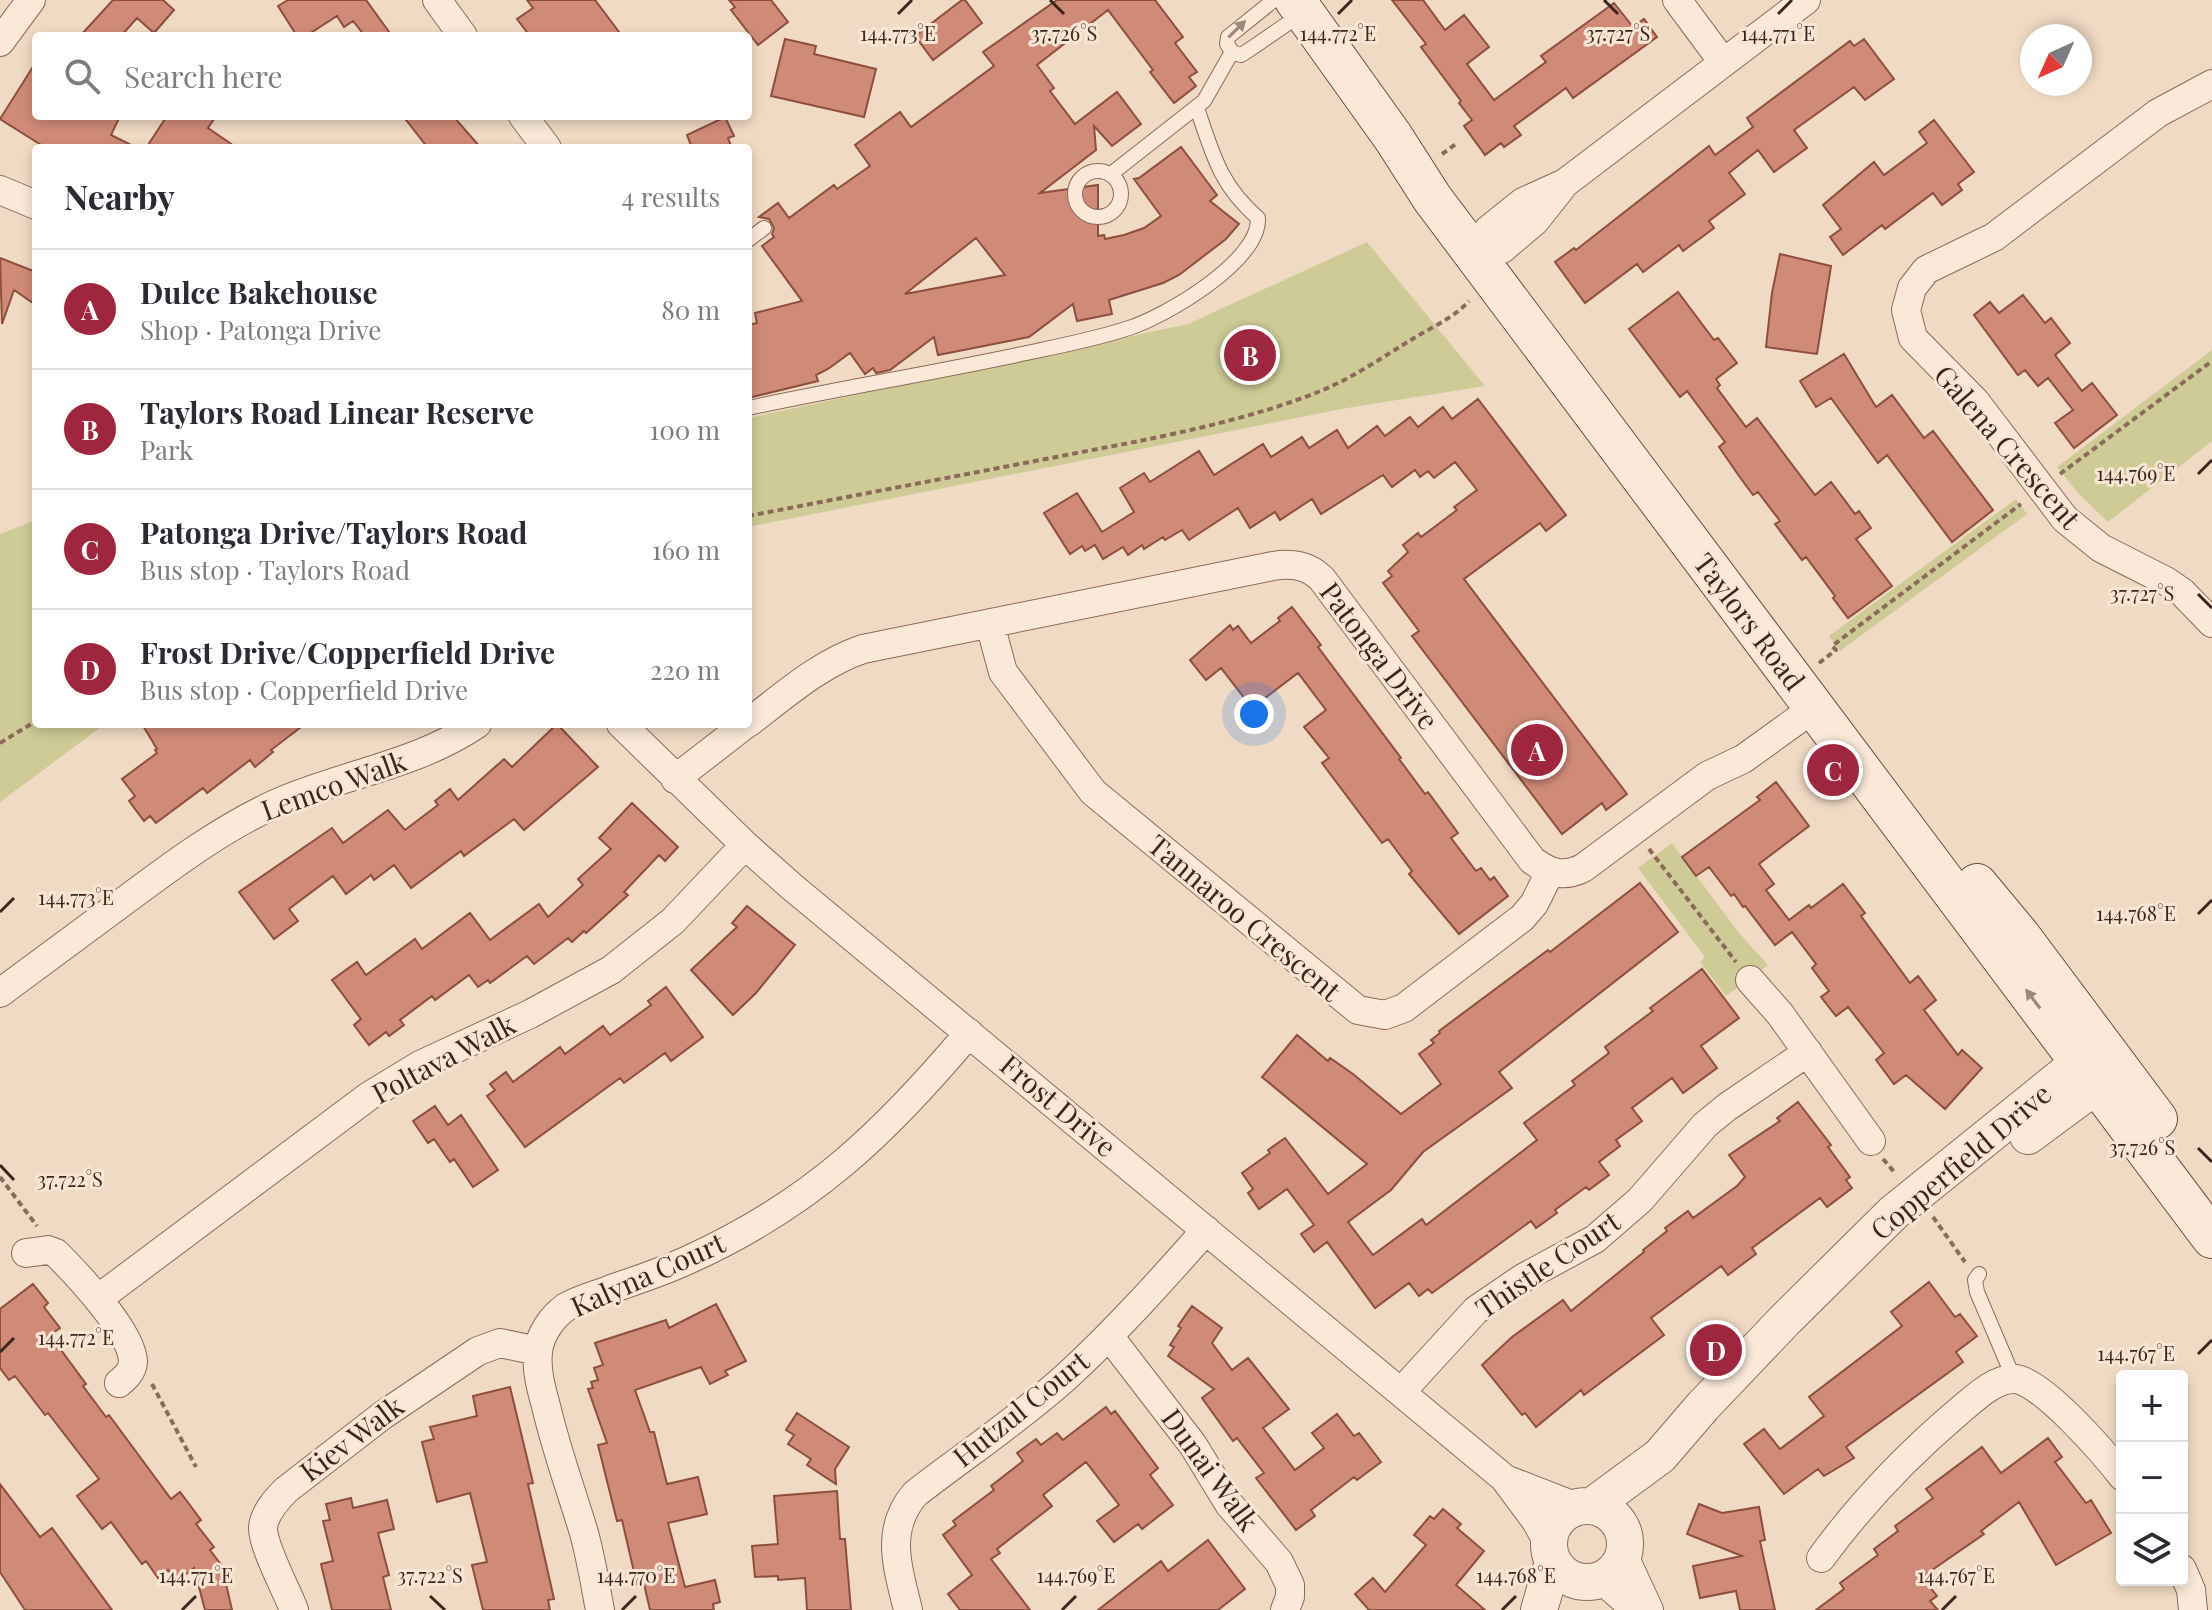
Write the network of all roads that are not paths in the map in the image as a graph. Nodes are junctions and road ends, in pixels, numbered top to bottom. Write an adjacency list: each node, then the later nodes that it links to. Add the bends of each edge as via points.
1 (31, 0): 7 (street)
2 (437, 0): 6 (street)
3 (1677, 0): 9 (street)
4 (1806, 0): 9 (street)
5 (1303, 2): 8 (lane, via 1246,52); 8 (lane, one-way to 5, via 1228,37); 19 (main road, Taylors Road, via 1432,198); 19 (main road, Taylors Road, via 1392,103 1446,151)
6 (460, 32)
7 (0, 42)
8 (1232, 52): 11 (lane)
9 (1723, 62): 19 (street, via 1565,183 1535,221)
10 (2212, 84): 21 (street, Galena Crescent, via 2158,113 1994,237 1935,264 1912,288 1906,310 1913,338 1975,401 2059,512 2119,559 2182,592)
11 (1197, 108): 14 (lane); 20 (lane, via 1220,173 1238,201 1258,218 1258,228 1251,245 1222,274 1182,301 1152,319 1091,339)
12 (526, 120): 13 (street)
13 (544, 144)
14 (1111, 174)
15 (0, 190): 16 (street)
16 (32, 203)
17 (764, 228): 18 (lane)
18 (752, 237)
19 (1484, 257): 23 (main road, Taylors Road)
20 (752, 407)
21 (2212, 623)
22 (990, 624): 24 (street, Patonga Drive, via 847,654); 30 (street, Patonga Drive, via 1273,566 1309,569 1331,591 1532,860); 30 (street, Tannaroo Crescent, via 1003,672 1093,792 1358,1010 1385,1015 1404,1008 1522,918)
23 (1815, 689): 30 (street, via 1743,759 1707,776 1583,868 1569,874); 35 (main road, Taylors Road)
24 (752, 719)
25 (470, 728): 32 (street, Lemco Walk, via 404,762 309,790 241,822 185,856)
26 (625, 728): 28 (street, Frost Drive)
27 (741, 728): 28 (street, Patonga Drive)
28 (675, 779): 29 (street, Frost Drive)
29 (745, 845): 33 (street, Frost Drive); 42 (street, Poltava Walk, via 673,921 611,970 369,1096)
30 (1550, 872)
31 (1750, 980): 34 (street)
32 (0, 993)
33 (969, 1033): 38 (street, Frost Drive); 44 (street, Kalyna Court, via 897,1116 802,1196 688,1261 567,1307 552,1320)
34 (1808, 1052): 36 (street); 47 (street, Thistle Court, via 1705,1125 1640,1200 1603,1232 1476,1310)
35 (2096, 1068): 37 (main road, Taylors Road); 39 (main road, Taylors Road); 48 (street, Copperfield Drive, via 1928,1211 1844,1265 1784,1321)
36 (1871, 1141)
37 (2212, 1193)
38 (1206, 1230): 43 (street, Hutzul Court); 47 (street, Frost Drive)
39 (2212, 1238)
40 (26, 1253): 42 (street, via 56,1253)
41 (1979, 1274): 46 (lane, via 1977,1292)
42 (99, 1298): 45 (street, via 127,1346)
43 (1109, 1336): 58 (street, Hutzul Court, via 904,1507 895,1549); 59 (street, Dunai Walk, via 1193,1445 1229,1504 1279,1562 1290,1585)
44 (538, 1351): 56 (street, Kiev Walk, via 500,1343 478,1351 383,1415 273,1503 263,1528); 57 (street, via 538,1375 585,1536)
45 (126, 1374)
46 (2014, 1379): 49 (street, via 2033,1386); 53 (street, via 1993,1385 1918,1446 1850,1518)
47 (1401, 1392): 50 (street, Frost Drive)
48 (1660, 1456): 51 (street, Copperfield Drive); 54 (street, Copperfield Drive)
49 (2116, 1469)
50 (1504, 1478): 51 (street, Frost Drive); 52 (street, Frost Drive)
51 (1585, 1507): 52 (street, via 1566,1512 1557,1521); 54 (street, via 1615,1518)
52 (1551, 1552): 54 (street, via 1560,1572); 60 (street)
53 (1821, 1558)
54 (1608, 1562): 61 (street, Copperfield Drive); 62 (street); 63 (street)
55 (2188, 1583): 64 (street)
56 (294, 1610)
57 (600, 1610)
58 (908, 1610)
59 (1285, 1610)
60 (1539, 1610)
61 (1553, 1610)
62 (1636, 1610)
63 (1649, 1610)
64 (2193, 1610)

